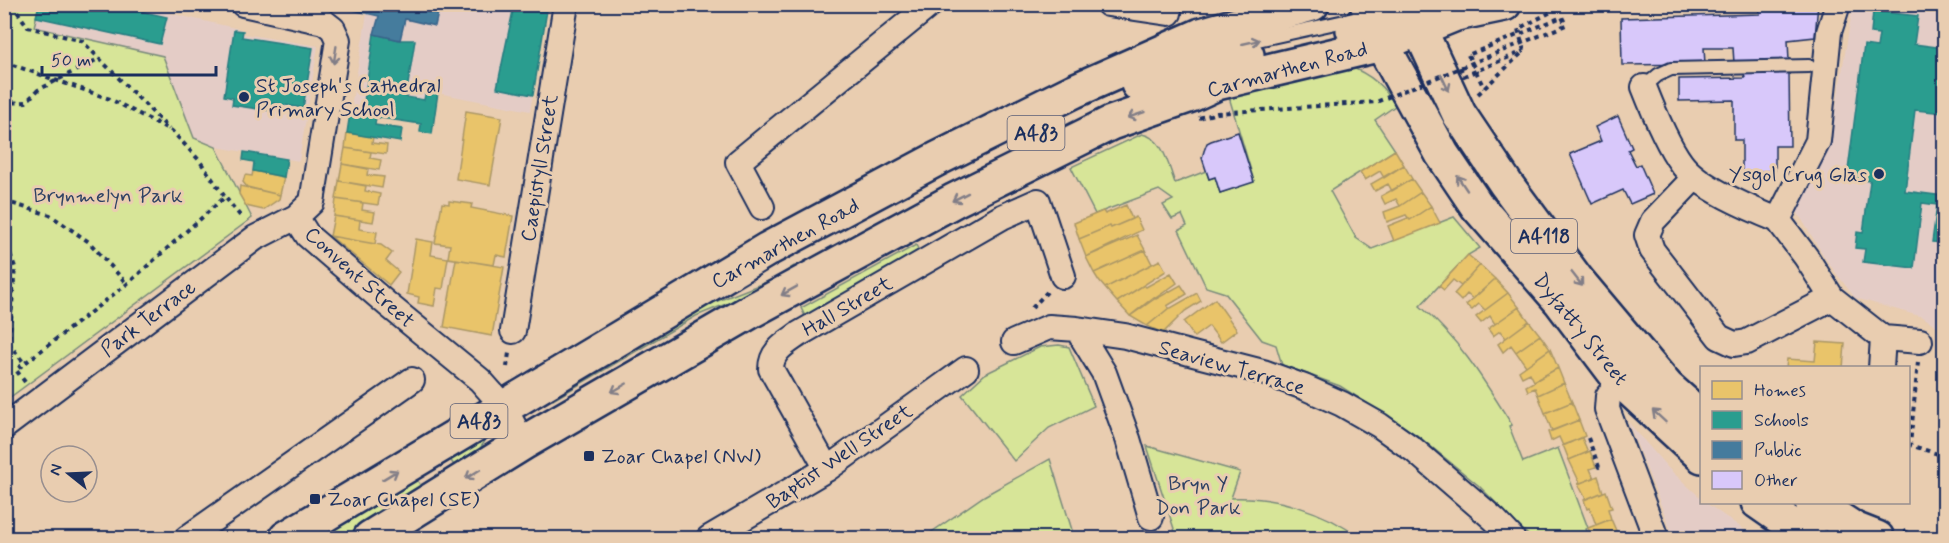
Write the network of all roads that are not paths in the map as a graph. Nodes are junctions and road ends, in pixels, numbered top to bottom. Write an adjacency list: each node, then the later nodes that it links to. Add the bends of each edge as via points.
1 (243, 4): 16 (street, Convent Street, one-way to 16, via 324,22 338,39 312,202)
2 (566, 4): 22 (street, Caepistyll Street)
3 (931, 4): 15 (street, via 738,162)
4 (1108, 4): 8 (street)
5 (1312, 4): 14 (main road, Carmarthen Road / A483, via 1201,35 1074,91)
6 (1504, 4): 9 (main road)
7 (1838, 4): 17 (street, via 1829,32 1818,141)
8 (1169, 13)
9 (1415, 17): 10 (main road, A483); 31 (main road, Dyfatty Street / A4118, one-way to 31, via 1459,114 1506,184 1578,280 1667,387)
10 (1376, 19): 14 (lane, one-way to 10, via 905,188 1155,65); 20 (main road, A483, via 1270,50 1159,74 896,204 781,268); 29 (main road, Dyfatty Street / A4118, one-way to 10, via 1561,302 1477,206 1442,154); 33 (main road, Carmarthen Road / A483, one-way to 33, via 1191,95 1111,123 955,200 753,310)
11 (1809, 66): 12 (lane, via 1671,69)
12 (1644, 87): 13 (street, via 1681,164)
13 (1695, 177): 17 (street); 19 (street, via 1653,221 1647,235 1652,250 1719,337 1734,344 1748,342)
14 (868, 196): 20 (main road, Carmarthen Road / A483, via 768,249)
15 (762, 207)
16 (296, 217): 30 (street, Convent Street, via 308,236 480,381); 32 (street, Park Terrace, via 255,238)
17 (1778, 220): 19 (street)
18 (1063, 276): 35 (street, Hall Street, via 1038,201 1002,217 799,334 773,355 771,369 775,380)
19 (1832, 298): 23 (street)
20 (674, 307): 30 (main road, Carmarthen Road / A483)
21 (1077, 329): 25 (street, Seaview Terrace, via 1049,327); 38 (street, via 1104,373); 43 (street, Seaview Terrace, via 1125,336 1263,372 1342,404 1379,424 1414,450)
22 (513, 331)
23 (1883, 338): 24 (street); 26 (street)
24 (1920, 340)
25 (1014, 342)
26 (1881, 366)
27 (966, 369): 35 (street, Baptist Well Street)
28 (412, 380): 39 (street)
29 (1620, 380): 34 (main road, Dyfatty Street / A4118, one-way to 29); 44 (street, via 1608,396 1606,409)
30 (504, 407): 33 (street, Convent Street); 40 (main road, Carmarthen Road / A483, one-way to 30)
31 (1700, 417)
32 (4, 427)
33 (523, 444): 41 (main road, Carmarthen Road / A483, one-way to 41)
34 (1700, 455)
35 (827, 469): 42 (street, Baptist Well Street)
36 (1761, 504): 45 (main road)
37 (1815, 504): 46 (main road, via 1854,530)
38 (1151, 517)
39 (187, 538)
40 (286, 538)
41 (370, 538)
42 (709, 538)
43 (1512, 538)
44 (1656, 538)
45 (1810, 538)
46 (1877, 538)

